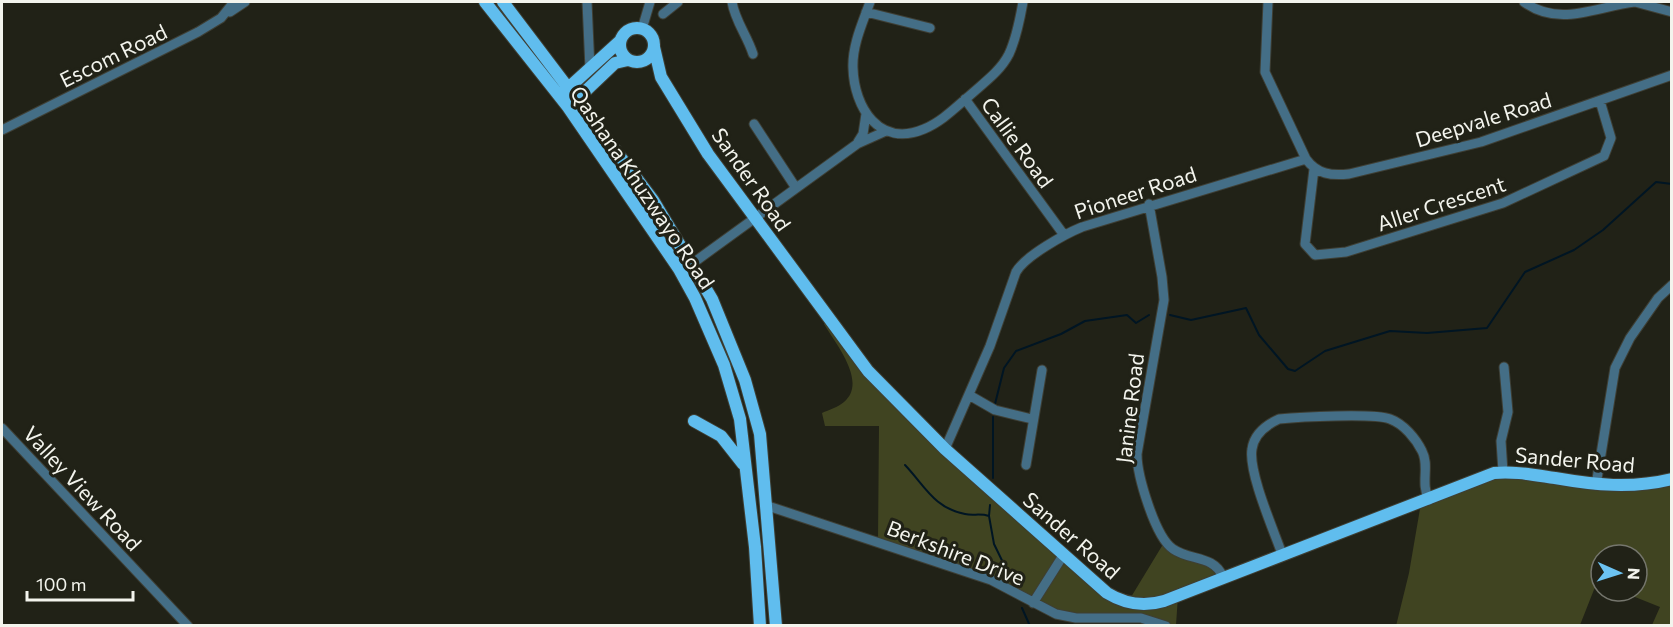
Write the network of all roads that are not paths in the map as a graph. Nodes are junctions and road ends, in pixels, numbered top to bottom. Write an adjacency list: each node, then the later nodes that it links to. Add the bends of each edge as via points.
1 (234, 2): 17 (street, Escom Road)
2 (245, 2): 17 (street)
3 (485, 2): 28 (main road, Qashana Khuzwayo Road)
4 (503, 2): 27 (main road, Qashana Khuzwayo Road)
5 (587, 2): 24 (street)
6 (650, 2): 19 (street)
7 (678, 2): 16 (street)
8 (732, 2): 22 (street, via 734,16 747,35)
9 (870, 2): 14 (street)
10 (1023, 2): 30 (street, via 1008,55 997,71)
11 (1268, 2): 38 (street, via 1265,72)
12 (1524, 2): 13 (street, via 1548,12 1570,15)
13 (1635, 2): 15 (street)
14 (866, 12): 18 (street); 33 (street, via 854,49 853,67)
15 (1671, 12)
16 (663, 14)
17 (221, 18): 35 (street, Escom Road)
18 (930, 28)
19 (642, 29): 20 (main road, via 631,29); 21 (main road, via 651,36)
20 (620, 41): 23 (main road, via 621,52); 24 (main road)
21 (654, 47): 23 (main road, via 649,57); 26 (main road, Sander Road)
22 (753, 54)
23 (634, 61): 26 (main road, Sander Road); 29 (main road, via 621,61 606,70)
24 (590, 69): 27 (main road)
25 (1671, 75): 31 (street, Deepvale Road)
26 (661, 77): 44 (main road, Sander Road)
27 (570, 87): 28 (main road); 29 (main road, Qashana Khuzwayo Road)
28 (560, 96): 32 (main road, Qashana Khuzwayo Road)
29 (578, 98): 32 (main road); 46 (main road, Qashana Khuzwayo Road, via 653,200)
30 (965, 99): 36 (street, via 946,117 922,130); 45 (street, Callie Road)
31 (1600, 101): 41 (street, Deepvale Road, via 1481,142 1349,174); 41 (street, Aller Crescent, via 1611,138 1604,156 1503,203 1346,252 1315,255 1305,244)
32 (568, 107): 56 (main road, Qashana Khuzwayo Road, via 695,298 732,389)
33 (866, 114): 36 (street); 37 (street)
34 (754, 124): 42 (street)
35 (2, 130)
36 (885, 131): 37 (street)
37 (857, 144): 42 (street)
38 (1299, 145): 39 (street); 40 (street)
39 (1306, 159): 40 (street, Pioneer Road); 41 (street)
40 (1288, 164): 43 (street, Pioneer Road)
41 (1314, 169)
42 (796, 188): 44 (street)
43 (1149, 204): 45 (street, Pioneer Road); 64 (street, Janine Road, via 1164,300 1137,454 1138,470 1169,546 1212,562)
44 (754, 219): 46 (street); 54 (main road, Sander Road, via 868,371)
45 (1064, 235): 50 (street, Pioneer Road, via 1016,272)
46 (693, 263): 61 (main road, Qashana Khuzwayo Road, via 724,327 756,417)
47 (1670, 286): 59 (street, via 1630,338 1615,368)
48 (1504, 367): 57 (street, via 1508,412 1501,441)
49 (1042, 370): 51 (street)
50 (969, 395): 51 (street, via 995,410); 54 (street, Pioneer Road)
51 (1032, 419): 55 (street)
52 (694, 421): 56 (main road, via 721,436)
53 (2, 428): 66 (street, Valley View Road)
54 (945, 449): 62 (main road, Sander Road)
55 (1026, 465)
56 (745, 467): 67 (main road, Qashana Khuzwayo Road)
57 (1503, 472): 59 (main road, Sander Road); 60 (main road, Sander Road)
58 (1671, 479): 59 (main road, Sander Road, via 1636,486)
59 (1596, 485)
60 (1429, 501): 63 (main road, Sander Road); 63 (street, via 1423,485 1424,453 1397,423 1380,417 1279,419 1263,428 1252,450 1252,463)
61 (768, 506): 65 (street, Berkshire Drive, via 990,580); 68 (main road, Qashana Khuzwayo Road)
62 (1064, 554): 64 (main road, Sander Road, via 1107,592 1139,605 1164,602); 65 (street)
63 (1282, 554): 64 (main road, Sander Road)
64 (1224, 577)
65 (1033, 603): 69 (street, Berkshire Drive, via 1076,618 1128,617)
66 (188, 626)
67 (760, 626)
68 (776, 626)
69 (1167, 626)

